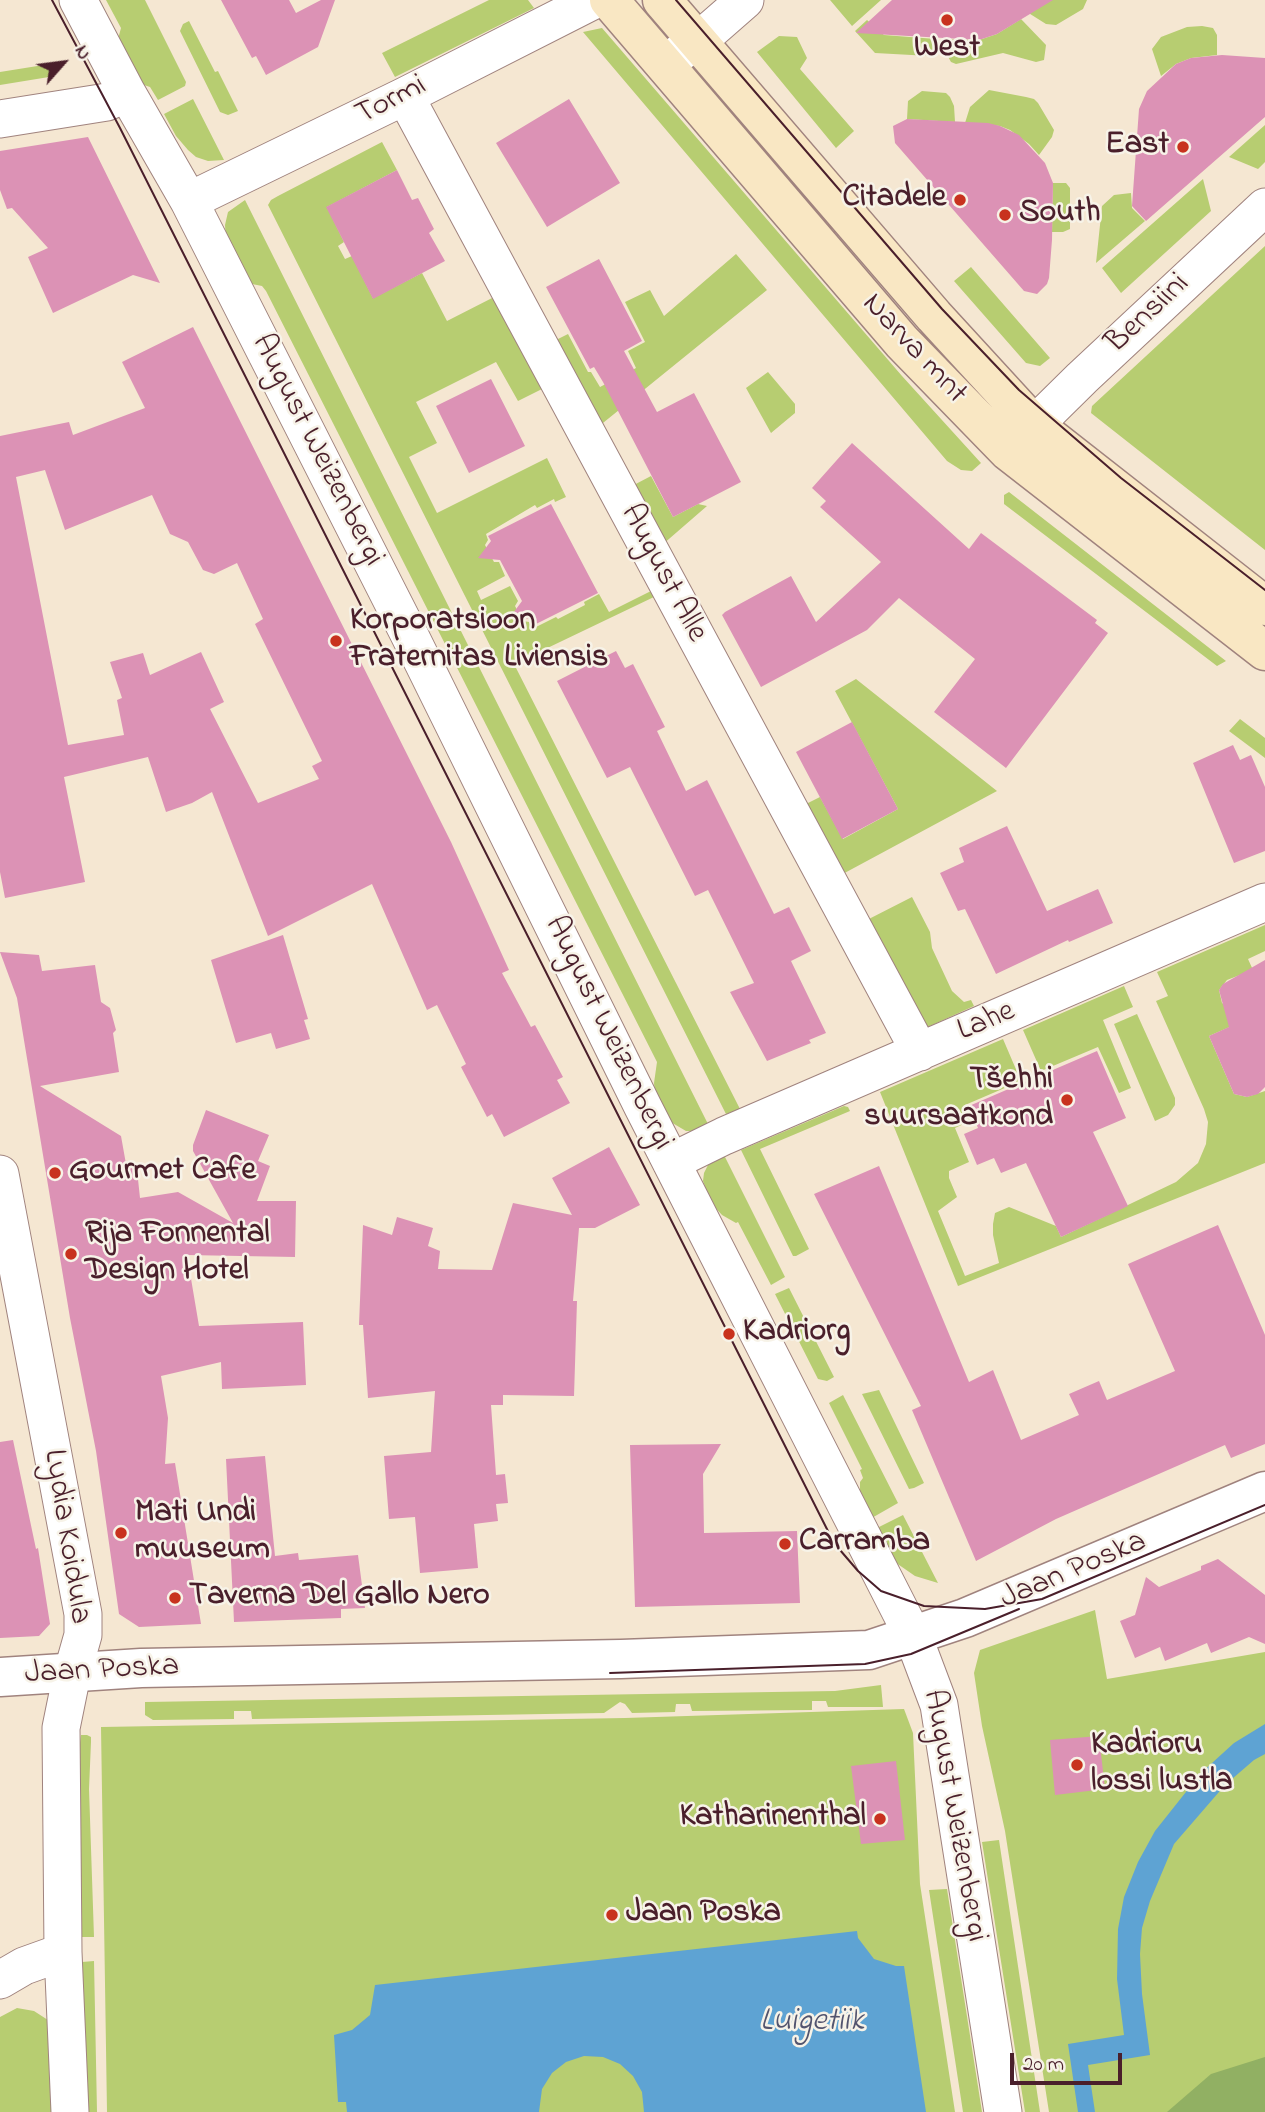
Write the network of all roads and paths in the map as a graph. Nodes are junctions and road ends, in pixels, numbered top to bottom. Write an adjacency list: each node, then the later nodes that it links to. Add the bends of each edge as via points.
1 (78, 0): 9 (street, August Weizenbergi)
2 (594, 0): 10 (street, Tormi)
3 (609, 0): 8 (main road, Narva mnt)
4 (615, 0): 7 (street, Narva mnt)
5 (662, 0): 7 (main road, Narva mnt)
6 (745, 0): 7 (street)
7 (696, 40): 8 (street); 14 (main road, Narva mnt, via 934,316)
8 (664, 64): 14 (main road, Narva mnt, via 902,342)
9 (127, 93): 11 (street, via 107,102); 12 (street, August Weizenbergi)
10 (405, 96): 12 (street, Tormi); 18 (street, August Alle)
11 (0, 119)
12 (189, 201): 19 (street, August Weizenbergi)
13 (1265, 207): 14 (street, Bensiini)
14 (1021, 438): 15 (main road, Narva mnt); 16 (main road, Narva mnt)
15 (1265, 606)
16 (1265, 651)
17 (1265, 902): 18 (street, Lahe)
18 (920, 1052): 19 (street, Lahe)
19 (671, 1162): 22 (street, August Weizenbergi)
20 (0, 1174): 23 (street, Lydia Koidula, via 83,1614 83,1635)
21 (1265, 1491): 22 (street, Jaan Poska)
22 (913, 1636): 23 (street, Jaan Poska, via 869,1650 141,1668); 28 (street, August Weizenbergi, via 939,1705)
23 (72, 1674): 24 (street, Jaan Poska); 25 (street, Lydia Koidula, via 61,1728)
24 (0, 1677)
25 (63, 1952): 26 (street); 27 (street, Lydia Koidula)
26 (0, 1980)
27 (70, 2112)
28 (1003, 2112)

